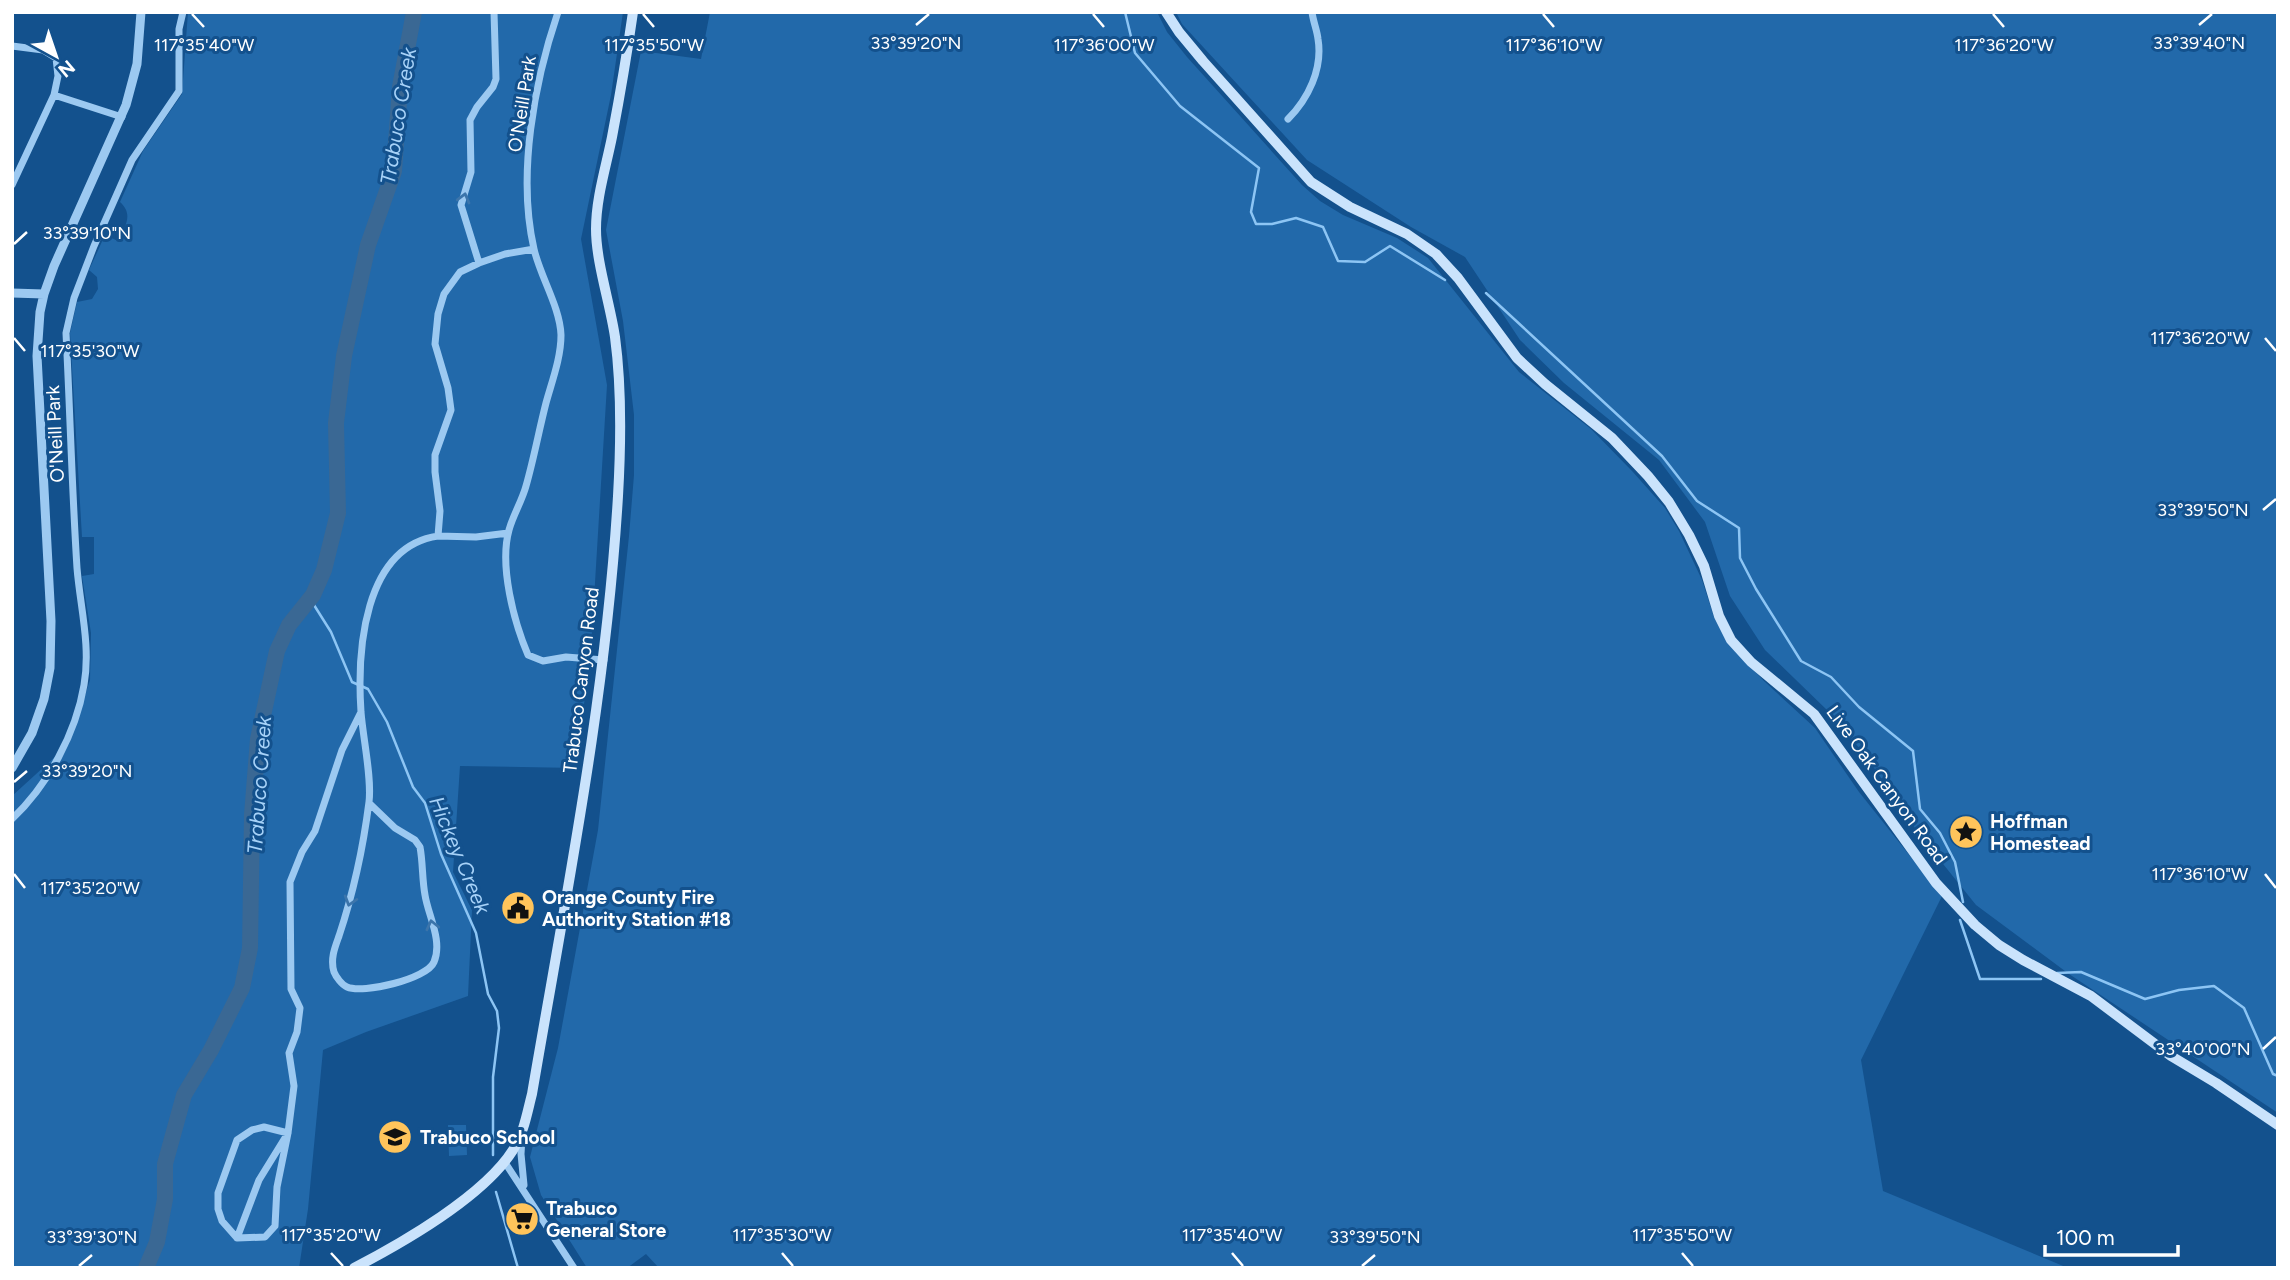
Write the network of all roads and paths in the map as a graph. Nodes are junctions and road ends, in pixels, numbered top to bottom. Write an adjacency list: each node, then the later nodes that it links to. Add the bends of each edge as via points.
1 (141, 12): 10 (street, via 134,82)
2 (183, 12): 23 (street, O'Neill Park, via 179,91 132,160 69,316 77,560 86,673 76,716 61,751 37,791)
3 (494, 12): 14 (street, one-way to 3, via 461,205 471,172 470,120 496,79)
4 (558, 12): 13 (street, O'Neill Park, via 533,110 528,212)
5 (633, 12): 19 (main road, Trabuco Canyon Road, via 596,226 615,339 619,395 618,498)
6 (1166, 12): 24 (main road, Live Oak Canyon Road, via 1311,182 1436,254 1517,358 1639,466 1689,535 1731,640 1814,714 1937,883 1975,925 2017,956 2091,996 2171,1056)
7 (1312, 12): 11 (street, via 1319,42 1315,81)
8 (12, 46): 9 (street, via 43,50 56,58)
9 (54, 95): 10 (street); 12 (street)
10 (122, 117): 16 (street)
11 (1288, 120)
12 (12, 185)
13 (534, 249): 14 (street); 17 (street, O'Neill Park, via 561,335 526,486)
14 (479, 263): 18 (street, via 452,281 444,294 436,330 435,344 451,410 435,455)
15 (12, 293): 16 (street)
16 (44, 294): 21 (street, via 37,356 50,668 38,718)
17 (508, 533): 18 (street); 19 (street, O'Neill Park, via 509,593 528,655 543,661 566,657)
18 (438, 536): 20 (street, via 407,546 375,589 360,678)
19 (604, 660): 25 (main road, Trabuco Canyon Road)
20 (361, 712): 22 (street); 26 (street, via 290,882 291,989 300,1008 289,1053 293,1086)
21 (12, 768)
22 (369, 803): 22 (street, one-way to 22, via 358,877 333,953 334,973 351,989 418,977 433,965 437,954 420,847)
23 (12, 819)
24 (2278, 1125)
25 (523, 1131): 27 (main road, Trabuco Canyon Road); 28 (street)
26 (288, 1133): 29 (street, via 259,1180); 29 (street, via 275,1226 265,1237); 29 (street, via 264,1127 237,1140 218,1193 218,1209)
27 (504, 1161): 28 (street); 30 (main road, Trabuco Canyon Road, via 475,1189 411,1236)
28 (526, 1192): 31 (street)
29 (237, 1238)
30 (354, 1268)
31 (574, 1268)

